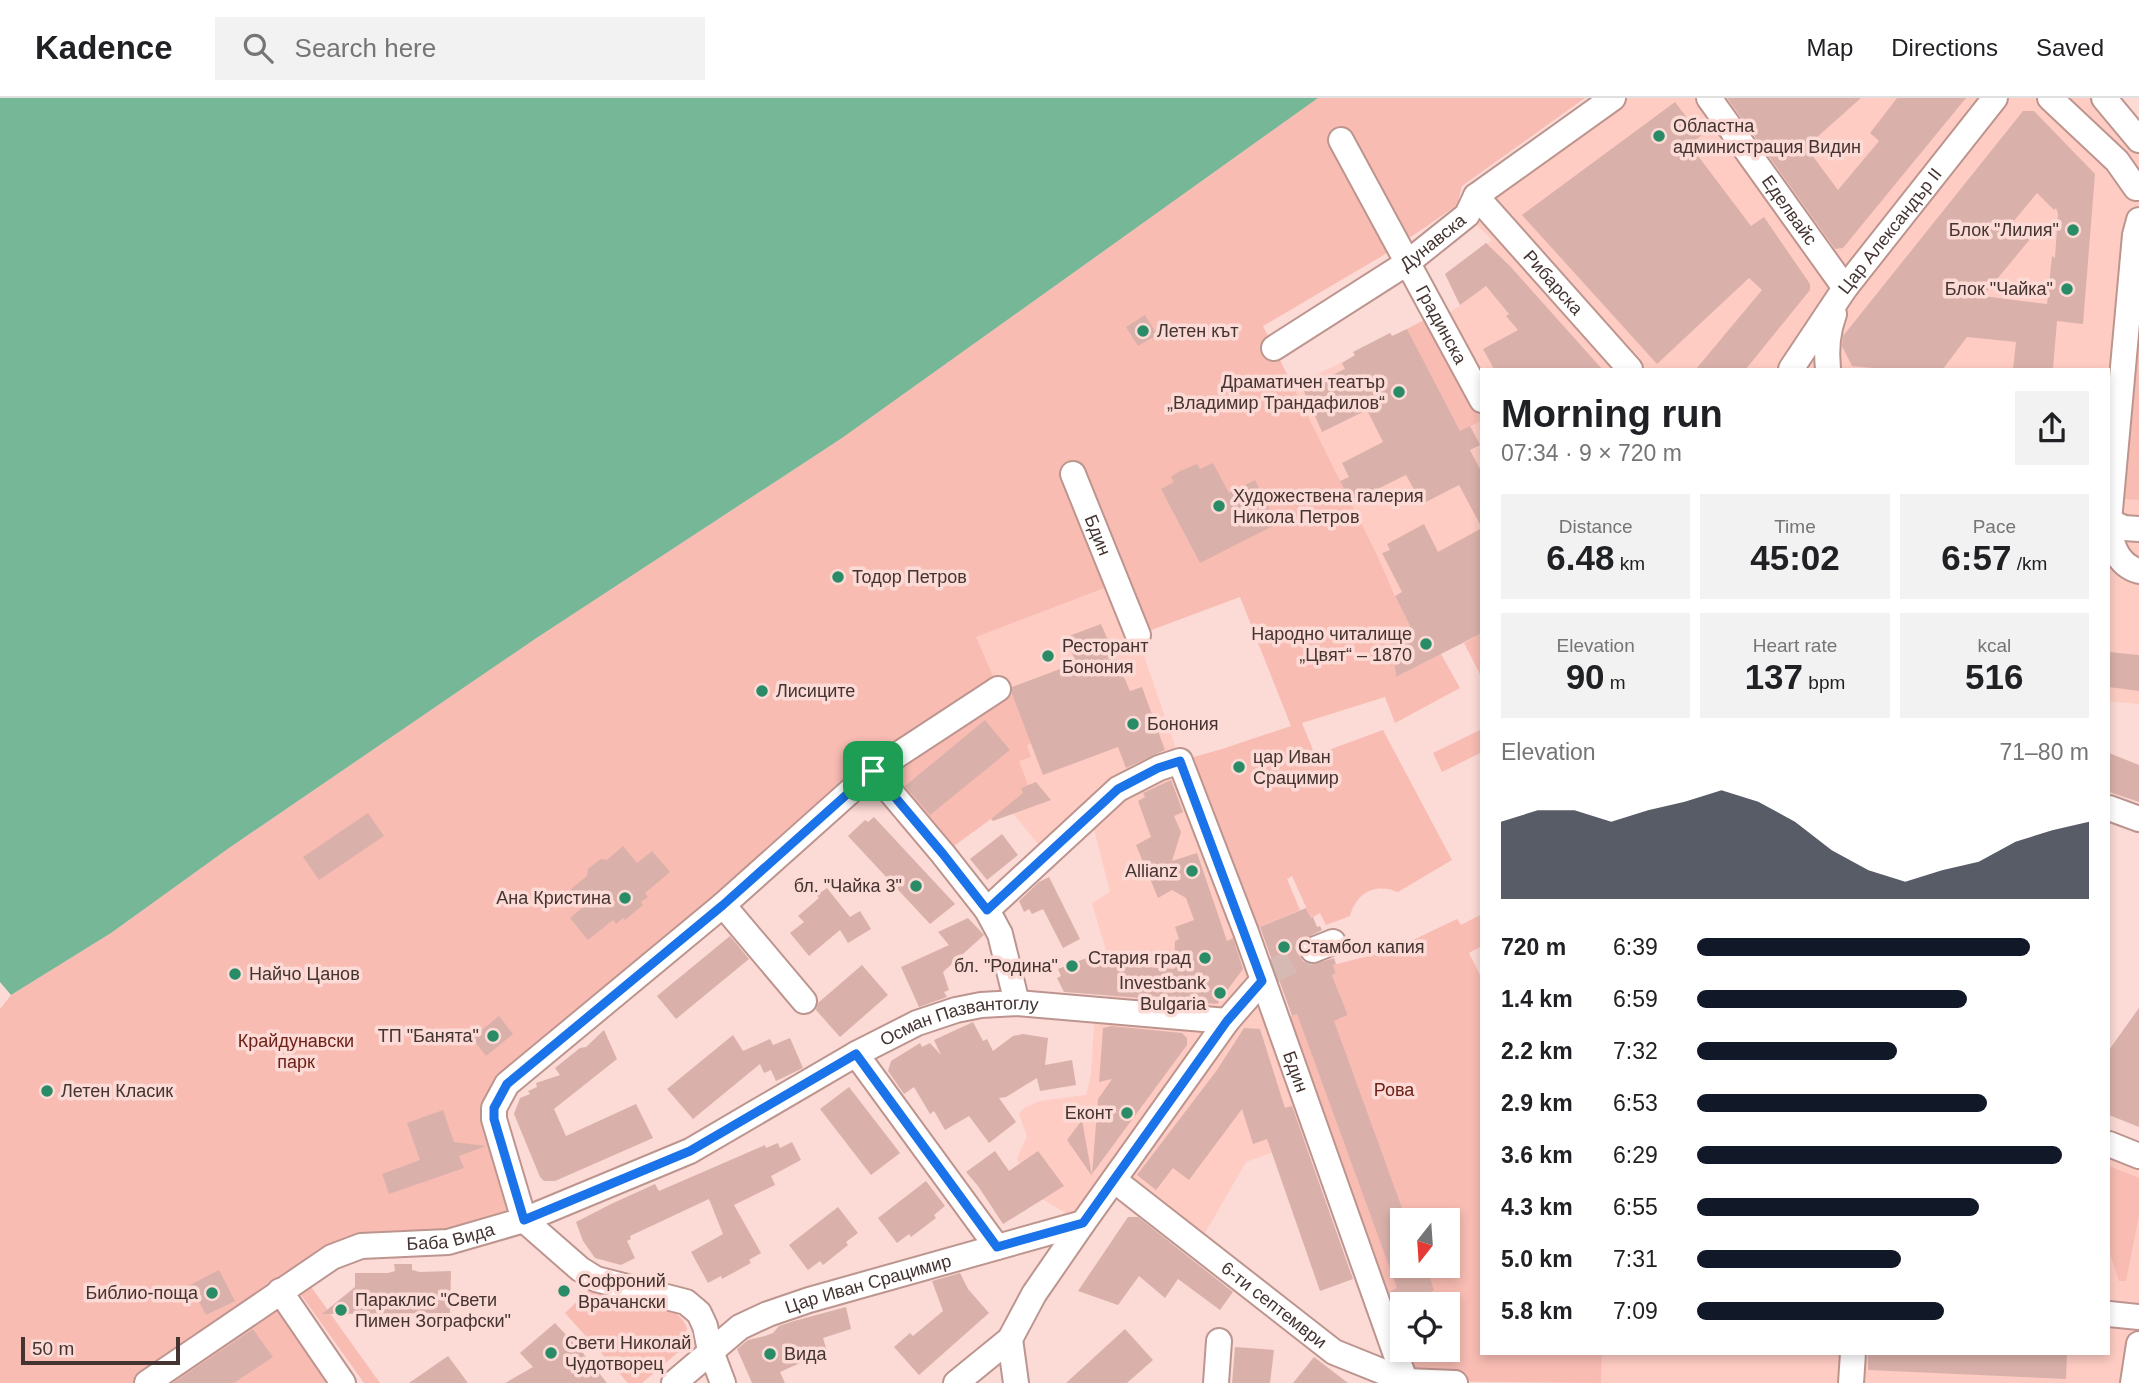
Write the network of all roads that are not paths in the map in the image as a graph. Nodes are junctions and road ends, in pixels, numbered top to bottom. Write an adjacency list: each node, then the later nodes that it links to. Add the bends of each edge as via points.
1 (1614, 98): 9 (street, Дунавска)
2 (1709, 98): 12 (street, Еделвайс)
3 (1995, 98): 12 (street, Цар Александър II)
4 (2050, 98): 8 (street, via 2118,162)
5 (2104, 98): 7 (street)
6 (1341, 140): 11 (street, Градинска)
7 (2139, 140)
8 (2138, 194)
9 (1472, 205): 11 (street, Дунавска); 14 (street, Рибарска)
10 (2139, 220): 19 (street)
11 (1407, 262): 13 (street, Дунавска); 17 (street, Градинска)
12 (1843, 291): 15 (street, Цар Александър II); 16 (street, via 1829,327)
13 (1274, 348)
14 (1629, 368)
15 (1792, 368)
16 (1828, 368)
17 (1480, 396)
18 (1073, 474): 25 (street, Бдин)
19 (2110, 510)
20 (2110, 521): 21 (street)
21 (2139, 529)
22 (2110, 540): 23 (street)
23 (2114, 561): 24 (street)
24 (2139, 571)
25 (1138, 635)
26 (998, 688): 27 (street)
27 (873, 771): 30 (street); 31 (street)
28 (2110, 808): 29 (street)
29 (2139, 819)
30 (723, 905): 33 (street); 40 (street, via 499,1095 494,1119)
31 (987, 910): 32 (street, Бдин, via 1118,789 1180,761); 34 (street, via 1000,934)
32 (1264, 978): 35 (street); 51 (street, Бдин)
33 (804, 1001)
34 (1017, 1003): 35 (street, Осман Пазвантоглу); 36 (street, Осман Пазвантоглу, via 956,1010 917,1023)
35 (1227, 1021): 39 (street)
36 (856, 1054): 40 (street, Осман Пазвантоглу, via 690,1151); 42 (street)
37 (2110, 1144): 38 (street)
38 (2139, 1156)
39 (1114, 1180): 41 (street); 51 (street, 6-ти септември, via 1334,1352)
40 (524, 1220): 43 (street, Баба Вида, via 448,1242 348,1249); 49 (street, via 596,1279 686,1302 699,1313)
41 (1083, 1223): 42 (street, Цар Иван Срацимир); 46 (street, via 1034,1294)
42 (997, 1247): 49 (street, Цар Иван Срацимир, via 768,1314 740,1327)
43 (281, 1291): 52 (street, Баба Вида); 53 (street)
44 (2110, 1314): 45 (street)
45 (2139, 1317)
46 (1010, 1339): 56 (street); 57 (street)
47 (1219, 1341): 58 (street)
48 (2139, 1344): 61 (street)
49 (712, 1353): 54 (street, Цар Иван Срацимир); 55 (street)
50 (1853, 1355): 60 (street)
51 (1406, 1382): 59 (street, 6-ти септември)
52 (147, 1383)
53 (343, 1383)
54 (674, 1383)
55 (723, 1383)
56 (956, 1383)
57 (1016, 1383)
58 (1216, 1383)
59 (1455, 1383)
60 (1851, 1383)
61 (2133, 1383)

